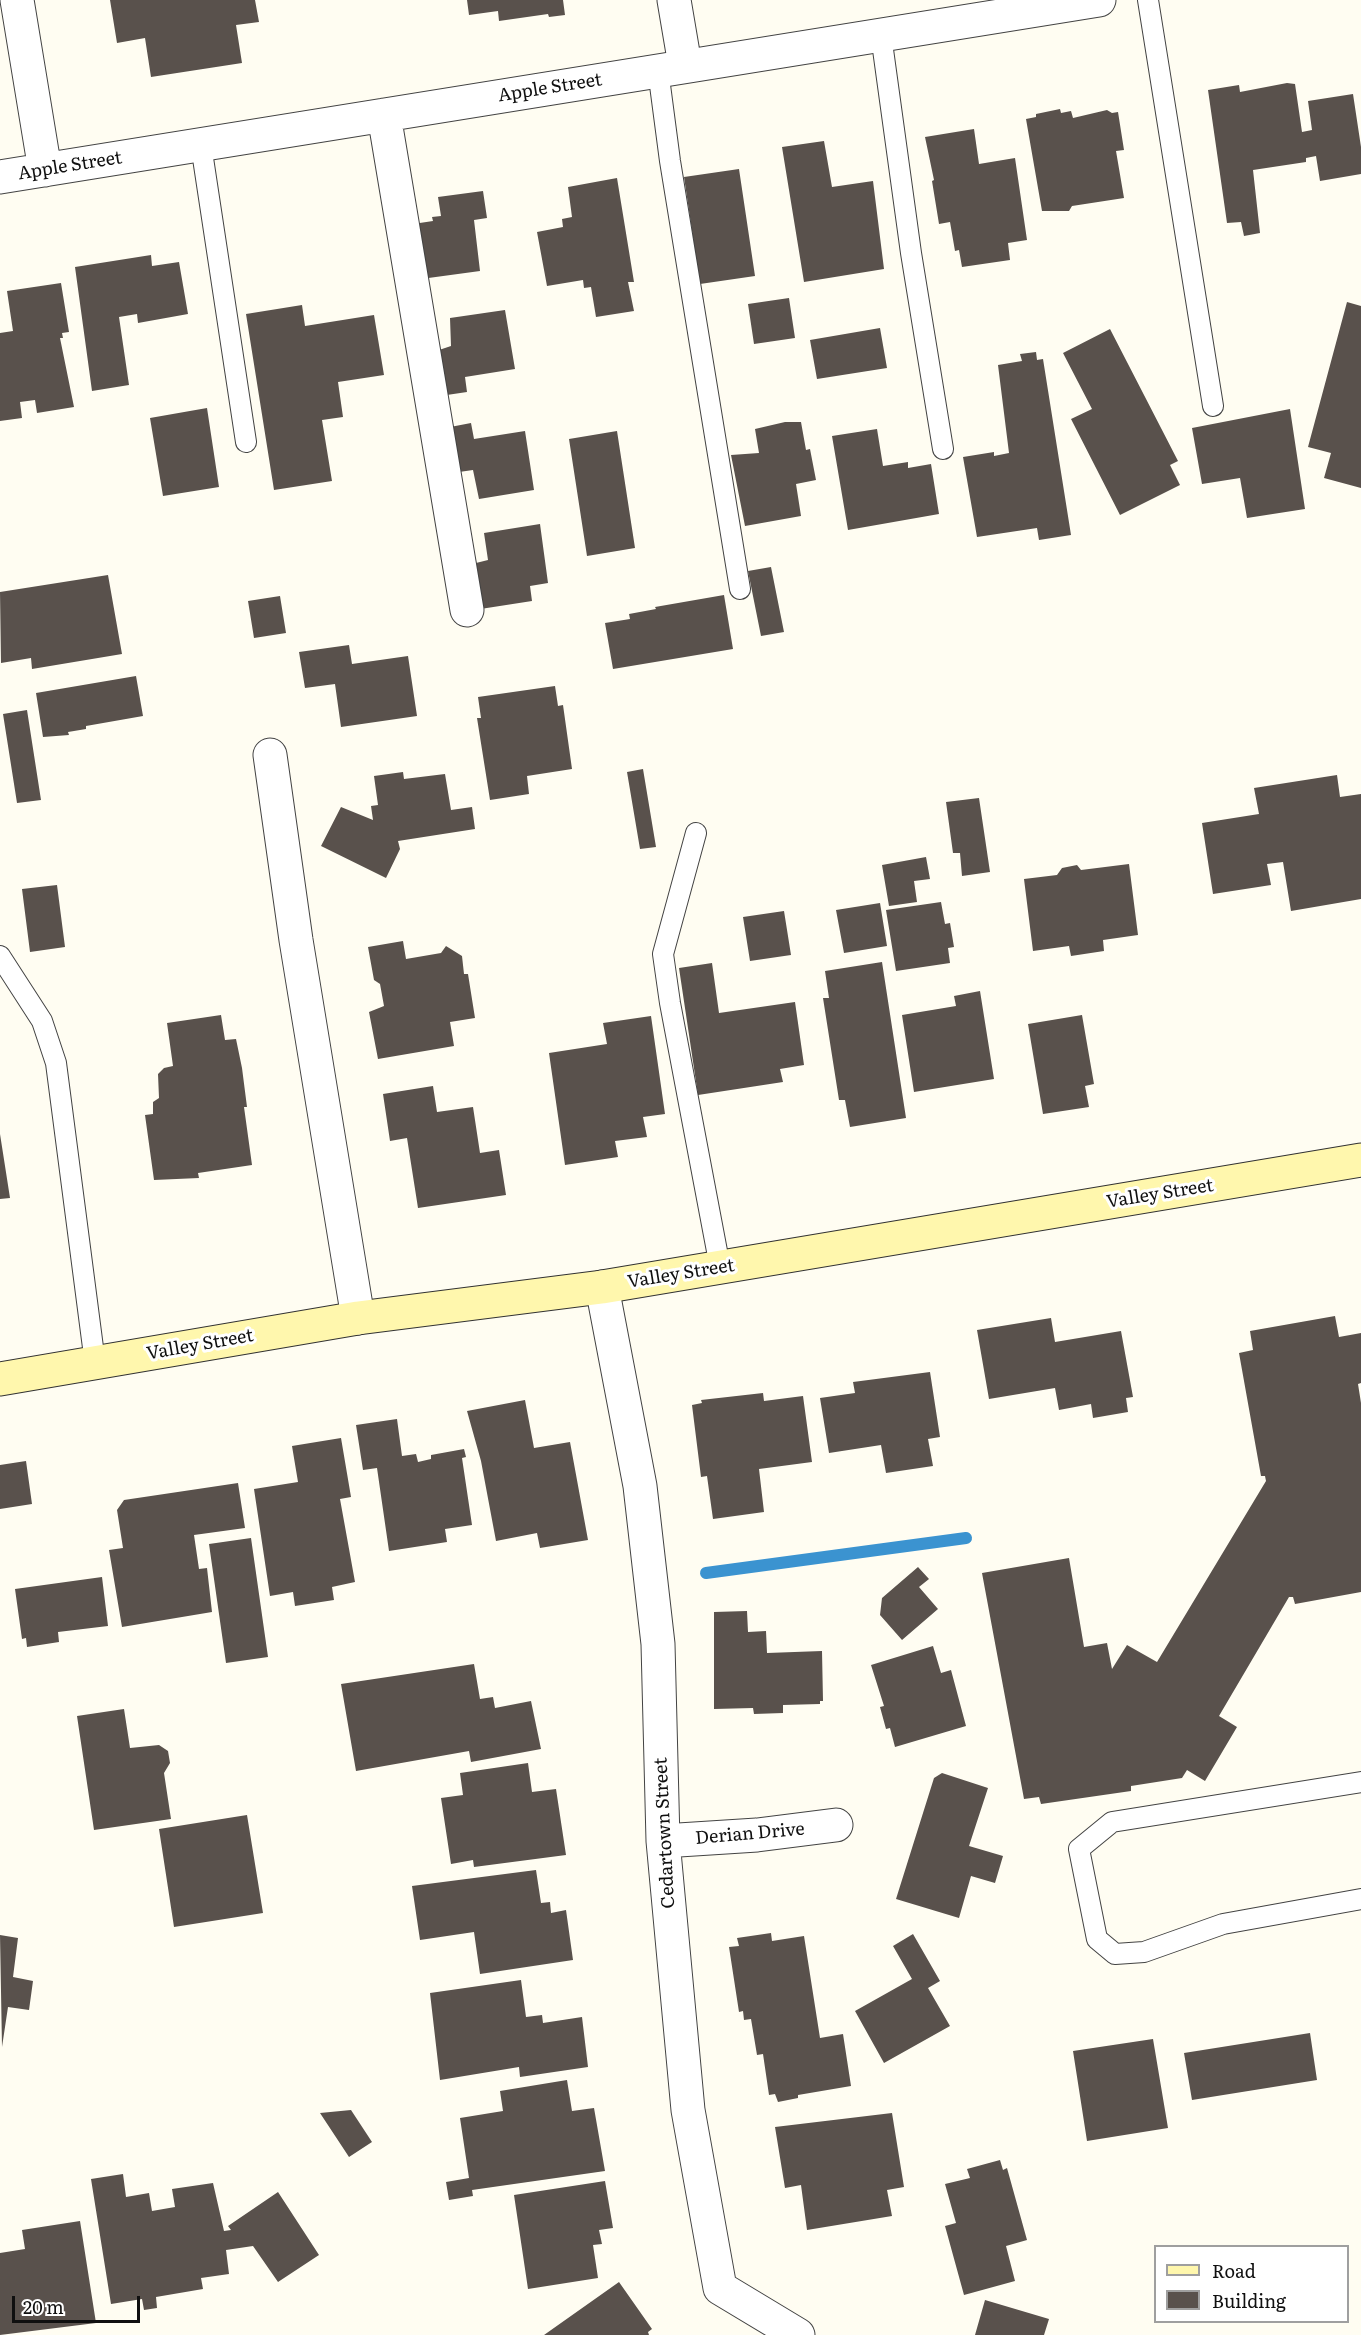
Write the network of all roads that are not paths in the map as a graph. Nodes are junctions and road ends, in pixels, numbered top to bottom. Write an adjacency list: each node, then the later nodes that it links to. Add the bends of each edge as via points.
1 (17, 0): 9 (street)
2 (674, 0): 6 (street)
3 (1100, 0): 5 (street, Apple Street)
4 (1148, 0): 11 (lane)
5 (881, 34): 6 (street, Apple Street); 13 (lane)
6 (671, 68): 7 (street, Apple Street); 14 (lane, via 670,160)
7 (384, 114): 8 (street, Apple Street); 15 (street)
8 (201, 145): 9 (street, Apple Street); 12 (lane)
9 (45, 170): 10 (street, Apple Street)
10 (0, 177)
11 (1212, 406)
12 (246, 442)
13 (943, 449)
14 (740, 589)
15 (467, 610)
16 (270, 755): 22 (street)
17 (696, 833): 20 (lane, via 663,954)
18 (0, 956): 23 (lane, via 42,1021 56,1063)
19 (1361, 1161): 20 (street, Valley Street)
20 (720, 1267): 21 (street, Valley Street)
21 (602, 1287): 22 (street, Valley Street); 27 (street, Cedartown Street, via 640,1486 658,1644)
22 (358, 1318): 23 (street, Valley Street)
23 (95, 1363): 24 (street, Valley Street)
24 (0, 1379)
25 (1361, 1782): 28 (lane, via 1112,1822 1079,1848 1097,1939 1115,1954 1144,1952 1223,1923)
26 (836, 1825): 27 (street, Derian Drive)
27 (663, 1841): 29 (street, Cedartown Street, via 688,2110 720,2288)
28 (1361, 1899)
29 (798, 2335)

